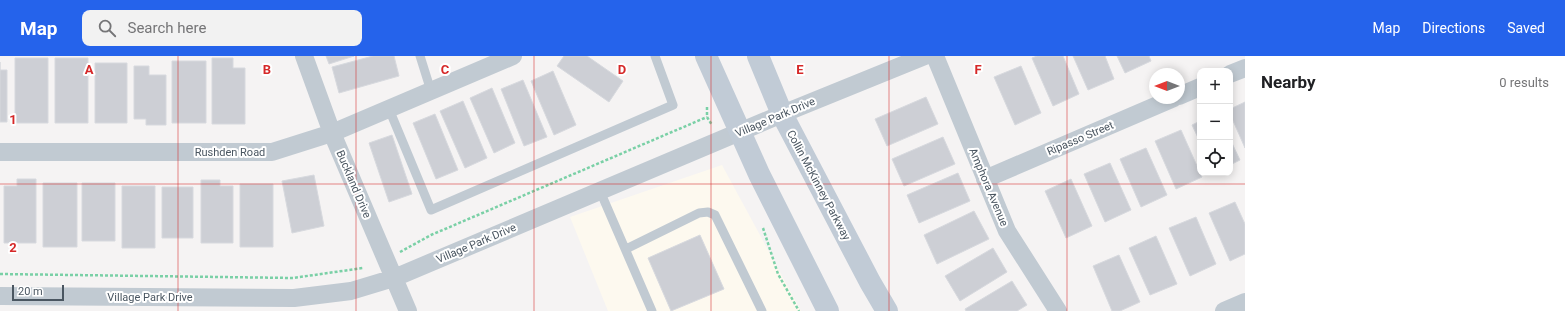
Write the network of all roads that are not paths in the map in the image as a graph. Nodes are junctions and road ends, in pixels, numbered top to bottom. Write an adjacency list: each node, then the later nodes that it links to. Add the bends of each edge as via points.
1 (304, 56): 17 (street, Buckland Drive)
2 (420, 56): 12 (lane)
3 (513, 56): 12 (street, Rushden Road)
4 (655, 56): 15 (lane, via 673,105 431,210)
5 (706, 56): 18 (street)
6 (758, 56): 16 (street, Collin McKinney Parkway)
7 (925, 56): 16 (street, Village Park Drive)
8 (935, 56): 20 (street, Amphora Avenue)
9 (1245, 68): 10 (street)
10 (1233, 73)
11 (1197, 88): 13 (street)
12 (431, 91): 15 (street, Rushden Road)
13 (1185, 93)
14 (1160, 104): 20 (street, Ripasso Street)
15 (389, 109): 17 (street, Rushden Road)
16 (782, 114): 18 (street, Village Park Drive); 31 (street, Collin McKinney Parkway)
17 (332, 133): 19 (street, Rushden Road, via 272,152); 23 (street, Buckland Drive)
18 (739, 133): 21 (street, Village Park Drive); 30 (street)
19 (0, 152)
20 (985, 179): 32 (street, Amphora Avenue, via 1007,231)
21 (600, 191): 22 (lane); 23 (street, Village Park Drive)
22 (626, 249): 28 (lane); 29 (lane, via 699,213 708,212 714,215)
23 (394, 278): 26 (street, Village Park Drive, via 351,291 294,298); 27 (street, Buckland Drive)
24 (0, 296): 26 (street, Village Park Drive)
25 (1245, 302): 33 (street)
26 (101, 304)
27 (408, 311)
28 (652, 311)
29 (762, 311)
30 (828, 311)
31 (887, 311)
32 (1058, 311)
33 (1224, 311)

